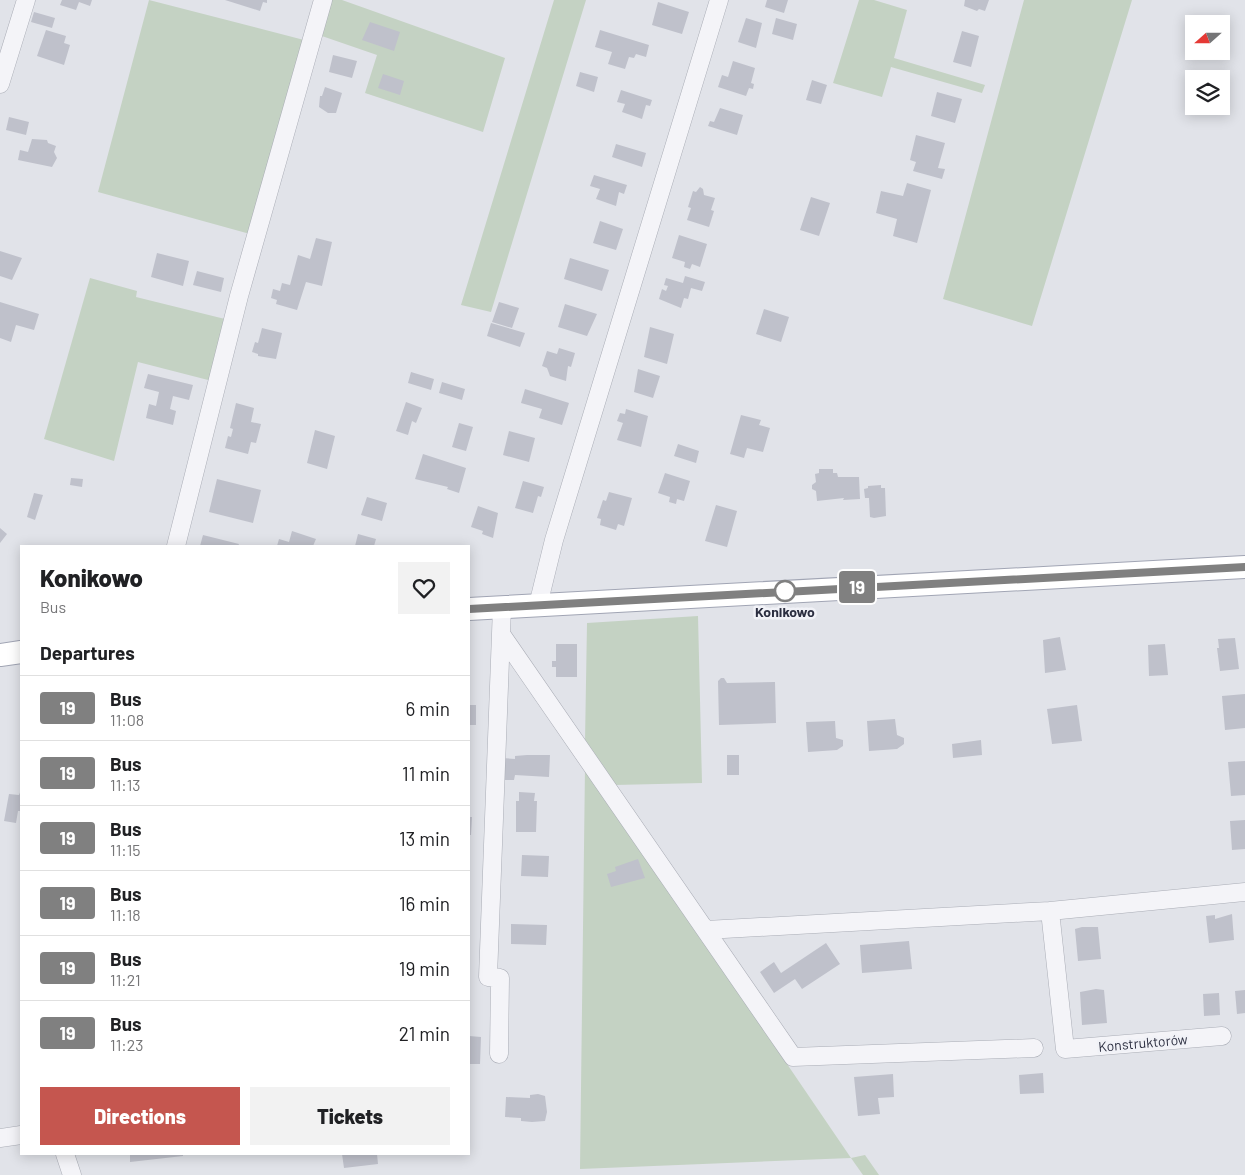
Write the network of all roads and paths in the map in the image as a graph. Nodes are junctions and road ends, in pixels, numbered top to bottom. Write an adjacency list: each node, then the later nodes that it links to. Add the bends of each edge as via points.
1 (26, 0): 4 (street)
2 (323, 0): 5 (street, via 239,296)
3 (719, 0): 7 (street, via 554,540 540,597)
4 (0, 84)
5 (176, 545)
6 (1245, 566): 7 (main road)
7 (541, 605): 8 (main road)
8 (502, 607): 9 (main road); 10 (street)
9 (470, 609)
10 (501, 634): 15 (street); 18 (street, via 488,977 500,978)
11 (20, 652): 12 (main road)
12 (0, 655)
13 (1245, 892): 14 (street)
14 (1050, 911): 15 (street); 16 (street, Konstruktorów, via 1065,1049)
15 (706, 930): 17 (street, via 793,1056)
16 (1222, 1036)
17 (1034, 1048)
18 (499, 1054)
19 (20, 1135): 20 (street)
20 (0, 1138)
21 (65, 1155): 22 (street)
22 (72, 1175)

